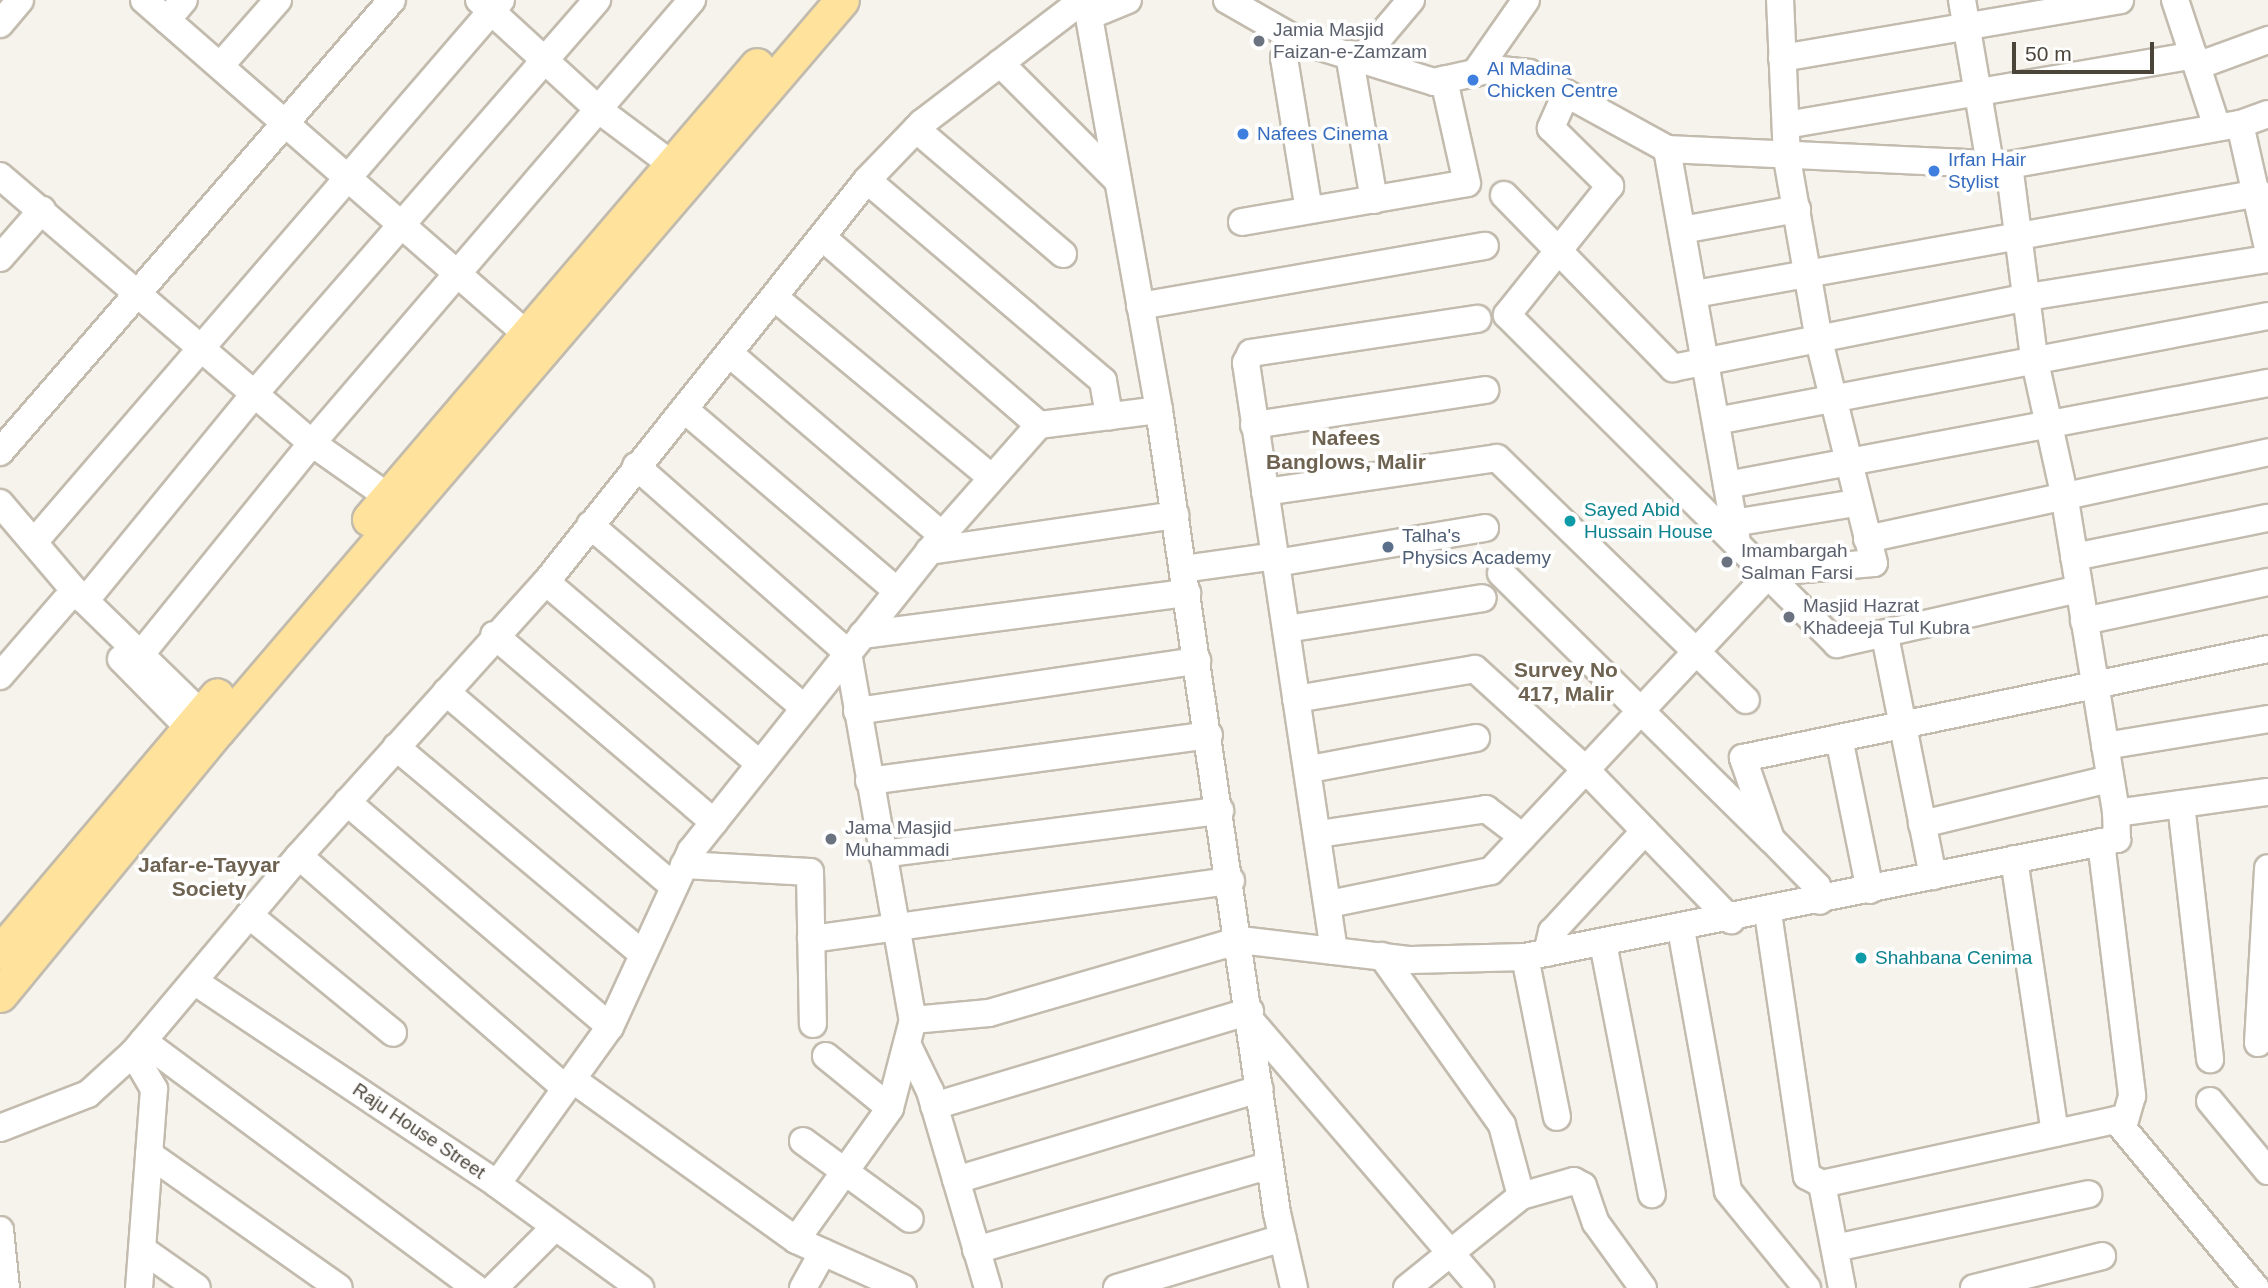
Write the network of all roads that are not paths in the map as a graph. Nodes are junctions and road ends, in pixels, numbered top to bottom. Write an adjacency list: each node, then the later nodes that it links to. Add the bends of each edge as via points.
1 (20, 0): 21 (street)
2 (144, 0): 20 (street)
3 (184, 0): 20 (street)
4 (278, 0): 30 (street)
5 (392, 0): 37 (street)
6 (597, 0): 27 (street)
7 (692, 0): 35 (street)
8 (813, 0): 45 (main road)
9 (842, 0): 45 (main road)
10 (1128, 0): 18 (street)
11 (1227, 0): 23 (street)
12 (1526, 0): 31 (street)
13 (1780, 0): 26 (street)
14 (1962, 0): 22 (street)
15 (2120, 0): 22 (street)
16 (2175, 0): 28 (street)
17 (490, 4): 27 (street); 46 (street)
18 (1086, 5): 29 (street); 49 (street)
19 (1397, 5): 25 (street)
20 (167, 20): 30 (street)
21 (0, 24)
22 (1967, 27): 26 (street); 33 (street)
23 (1295, 39): 25 (street); 55 (street, via 1284,58)
24 (2268, 40): 28 (street)
25 (1356, 56): 32 (street, via 1434,82); 52 (street)
26 (1783, 58): 38 (street)
27 (545, 61): 35 (street); 57 (street)
28 (2195, 61): 33 (street); 39 (street)
29 (1000, 63): 40 (street); 49 (street)
30 (220, 66): 37 (street)
31 (1475, 73): 32 (street); 34 (street, via 1529,73)
32 (1444, 80): 52 (street, via 1467,183)
33 (1976, 89): 38 (street); 44 (street)
34 (1565, 96): 41 (street); 63 (street, via 1551,128 1610,186)
35 (599, 110): 45 (street); 68 (street)
36 (2268, 114): 39 (street)
37 (286, 123): 46 (street); 69 (street)
38 (1786, 125): 42 (street)
39 (2229, 125): 43 (street); 44 (street)
40 (916, 129): 48 (street); 64 (street)
41 (1667, 149): 42 (street); 58 (street)
42 (1787, 159): 44 (street); 53 (street)
43 (2261, 163): 50 (street)
44 (1999, 164): 60 (street)
45 (682, 172): 77 (main road)
46 (348, 174): 57 (street); 78 (street)
47 (0, 176): 54 (street)
48 (867, 180): 61 (street); 88 (street, via 1102,381)
49 (1118, 181): 73 (street)
50 (2259, 193): 59 (street); 60 (street)
51 (1504, 195): 63 (street)
52 (1374, 200): 55 (street)
53 (1797, 209): 58 (street); 67 (street)
54 (42, 210): 65 (street); 69 (street)
55 (1309, 210): 56 (street)
56 (1242, 222)
57 (402, 229): 68 (street); 84 (street)
58 (1682, 230): 70 (street)
59 (2267, 234)
60 (2019, 235): 67 (street); 72 (street)
61 (822, 237): 71 (street); 90 (street)
62 (1485, 246): 73 (street)
63 (1554, 248): 81 (street, via 1664,365); 110 (street, via 1507,315)
64 (1063, 254)
65 (0, 258)
66 (2268, 259): 72 (street)
67 (1809, 274): 70 (street); 76 (street)
68 (455, 275): 77 (street); 93 (street)
69 (136, 294): 78 (street); 94 (street)
70 (1695, 294): 81 (street)
71 (774, 297): 79 (street); 98 (street)
72 (2028, 297): 76 (street); 80 (street)
73 (1140, 306): 87 (street)
74 (2268, 316): 80 (street)
75 (1477, 319): 91 (street, via 1251,353 1246,363)
76 (1819, 340): 81 (street); 85 (street)
77 (537, 343): 104 (main road)
78 (203, 350): 84 (street); 112 (street)
79 (730, 354): 86 (street); 113 (street)
80 (2034, 357): 85 (street); 92 (street)
81 (1706, 362): 89 (street)
82 (2268, 383): 92 (street)
83 (1485, 390): 91 (street)
84 (256, 393): 93 (street); 124 (street)
85 (1834, 397): 89 (street); 96 (street)
86 (684, 409): 97 (street); 122 (street)
87 (1159, 410): 88 (street); 105 (street)
88 (1109, 416): 90 (street)
89 (1716, 421): 99 (street)
90 (1039, 425): 98 (street)
91 (1255, 425): 100 (street)
92 (2049, 425): 96 (street); 101 (street)
93 (312, 443): 104 (street); 133 (street)
94 (0, 452)
95 (2268, 452): 101 (street)
96 (1847, 465): 99 (street); 103 (street)
97 (636, 466): 108 (street); 130 (street)
98 (992, 478): 113 (street)
99 (1727, 485): 110 (street)
100 (1265, 492): 115 (street); 132 (street, via 1497,458)
101 (2064, 494): 111 (street); 114 (street)
102 (0, 503): 112 (street)
103 (1855, 503): 110 (street); 111 (street)
104 (398, 504): 145 (main road)
105 (1175, 515): 113 (street); 118 (street)
106 (2268, 518): 114 (street)
107 (0, 522): 124 (street)
108 (590, 525): 119 (street); 140 (street)
109 (1485, 528): 115 (street)
110 (1734, 530): 116 (street)
111 (1867, 539): 116 (street, via 1874,563)
112 (35, 541): 124 (street)
113 (936, 543): 122 (street)
114 (2074, 557): 121 (street)
115 (1275, 559): 118 (street); 126 (street)
116 (1771, 572): 128 (street, via 1837,644); 132 (street)
117 (1502, 573): 141 (street)
118 (1185, 581): 130 (street); 134 (street)
119 (546, 582): 127 (street); 151 (street)
120 (2268, 582): 125 (street)
121 (2079, 589): 125 (street); 128 (street)
122 (897, 591): 130 (street)
123 (1483, 598): 126 (street)
124 (75, 601): 129 (street); 135 (street)
125 (2084, 621): 136 (street)
126 (1286, 629): 138 (street)
127 (495, 635): 137 (street); 161 (street)
128 (1885, 636): 144 (street)
129 (116, 642): 133 (street); 145 (street)
130 (855, 644): 140 (street); 142 (street)
131 (2268, 649): 136 (street)
132 (1698, 650): 139 (street); 141 (street)
133 (141, 654): 145 (street)
134 (1197, 661): 142 (street); 146 (street)
135 (0, 676)
136 (2094, 682): 144 (street); 149 (street)
137 (446, 692): 150 (street); 172 (street)
138 (1296, 699): 152 (street); 153 (street, via 1475,669)
139 (1745, 700)
140 (804, 708): 151 (street)
141 (1642, 710): 153 (street); 166 (street)
142 (858, 711): 155 (street)
143 (2268, 719): 149 (street)
144 (1902, 724): 148 (street); 162 (street)
145 (204, 729): 188 (main road); 193 (main road)
146 (1209, 735): 155 (street); 159 (street)
147 (1476, 738): 152 (street)
148 (1839, 738): 166 (street, via 1743,758); 175 (street)
149 (2105, 746): 154 (street)
150 (396, 747): 157 (street); 189 (street)
151 (760, 764): 161 (street)
152 (1310, 769): 164 (street)
153 (1586, 770): 163 (street); 165 (street)
154 (2110, 779): 160 (street); 162 (street)
155 (869, 781): 168 (street)
156 (2268, 792): 158 (street)
157 (347, 802): 169 (street); 198 (street)
158 (2180, 804): 160 (street); 204 (street)
159 (1220, 811): 168 (street); 174 (street)
160 (2116, 813): 167 (street, via 2117,839)
161 (713, 822): 172 (street)
162 (1922, 824): 173 (street)
163 (1645, 831): 180 (street); 190 (street)
164 (1319, 834): 165 (street, via 1486,809); 177 (street)
165 (1523, 837): 177 (street, via 1491,871 1467,881)
166 (1771, 839): 176 (street, via 1816,886)
167 (2101, 842): 170 (street); 212 (street, via 2132,1096)
168 (882, 854): 181 (street)
169 (299, 856): 179 (street); 205 (street)
170 (2014, 859): 173 (street); 213 (street)
171 (2268, 868): 183 (street)
172 (679, 876): 184 (street, via 810,872); 189 (street)
173 (1933, 876): 175 (street)
174 (1231, 881): 181 (street); 185 (street)
175 (1870, 890): 176 (street)
176 (1820, 901): 178 (street)
177 (1329, 904): 187 (street)
178 (1768, 913): 180 (street); 221 (street, via 1807,1176)
179 (250, 915): 192 (street); 199 (street)
180 (1731, 920): 182 (street)
181 (894, 928): 184 (street); 196 (street)
182 (1681, 929): 186 (street); 253 (street, via 1728,1191)
183 (2266, 931): 194 (street)
184 (811, 939): 197 (street)
185 (1240, 940): 187 (street); 195 (street); 196 (street, via 989,1013)
186 (1603, 943): 190 (street); 222 (street)
187 (1334, 951): 191 (street)
188 (0, 952)
189 (643, 954): 198 (street)
190 (1536, 955): 191 (street); 210 (street)
191 (1382, 956): 224 (street, via 1502,1125)
192 (194, 981): 201 (street); 220 (street, Raju House Street)
193 (0, 995)
194 (2264, 1006): 200 (street)
195 (1250, 1016): 206 (street); 208 (street); 234 (street)
196 (913, 1020): 202 (street)
197 (813, 1024)
198 (610, 1027): 205 (street)
199 (393, 1033)
200 (2258, 1044)
201 (138, 1047): 211 (street, via 88,1094); 215 (street, via 155,1089); 242 (street)
202 (909, 1048): 208 (street); 209 (street)
203 (826, 1056): 209 (street)
204 (2210, 1059)
205 (569, 1084): 220 (street); 229 (street)
206 (1260, 1089): 216 (street); 219 (street)
207 (2210, 1101): 218 (street)
208 (934, 1106): 219 (street)
209 (890, 1108): 217 (street)
210 (1557, 1117)
211 (0, 1128)
212 (2123, 1128): 213 (street, via 2116,1120); 256 (street)
213 (2055, 1133): 221 (street)
214 (803, 1141): 217 (street)
215 (149, 1154): 231 (street); 241 (street)
216 (1270, 1165): 228 (street); 232 (street)
217 (842, 1171): 225 (street); 229 (street)
218 (2268, 1171)
219 (956, 1180): 232 (street)
220 (497, 1184): 226 (street, Raju House Street)
221 (1822, 1184): 230 (street)
222 (1652, 1194)
223 (2088, 1194): 230 (street)
224 (1521, 1196): 234 (street); 252 (street, via 1578,1182 1596,1223)
225 (910, 1219)
226 (555, 1227): 236 (street, Raju House Street); 237 (street)
227 (0, 1230): 238 (street)
228 (1283, 1238): 248 (street); 249 (street)
229 (796, 1240): 233 (street)
230 (1835, 1248): 254 (street)
231 (142, 1249): 239 (street); 240 (street)
232 (976, 1250): 247 (street)
233 (823, 1252): 245 (street); 246 (street)
234 (1452, 1254): 250 (street); 251 (street)
235 (2102, 1256): 255 (street)
236 (604, 1264): 243 (street); 244 (street, Raju House Street)
237 (507, 1284)
238 (6, 1288)
239 (139, 1288)
240 (197, 1288)
241 (339, 1288)
242 (476, 1288)
243 (625, 1288)
244 (640, 1288)
245 (803, 1288)
246 (903, 1288)
247 (988, 1288)
248 (1117, 1288)
249 (1294, 1288)
250 (1407, 1288)
251 (1481, 1288)
252 (1643, 1288)
253 (1807, 1288)
254 (1842, 1288)
255 (1974, 1288)
256 (2256, 1288)

